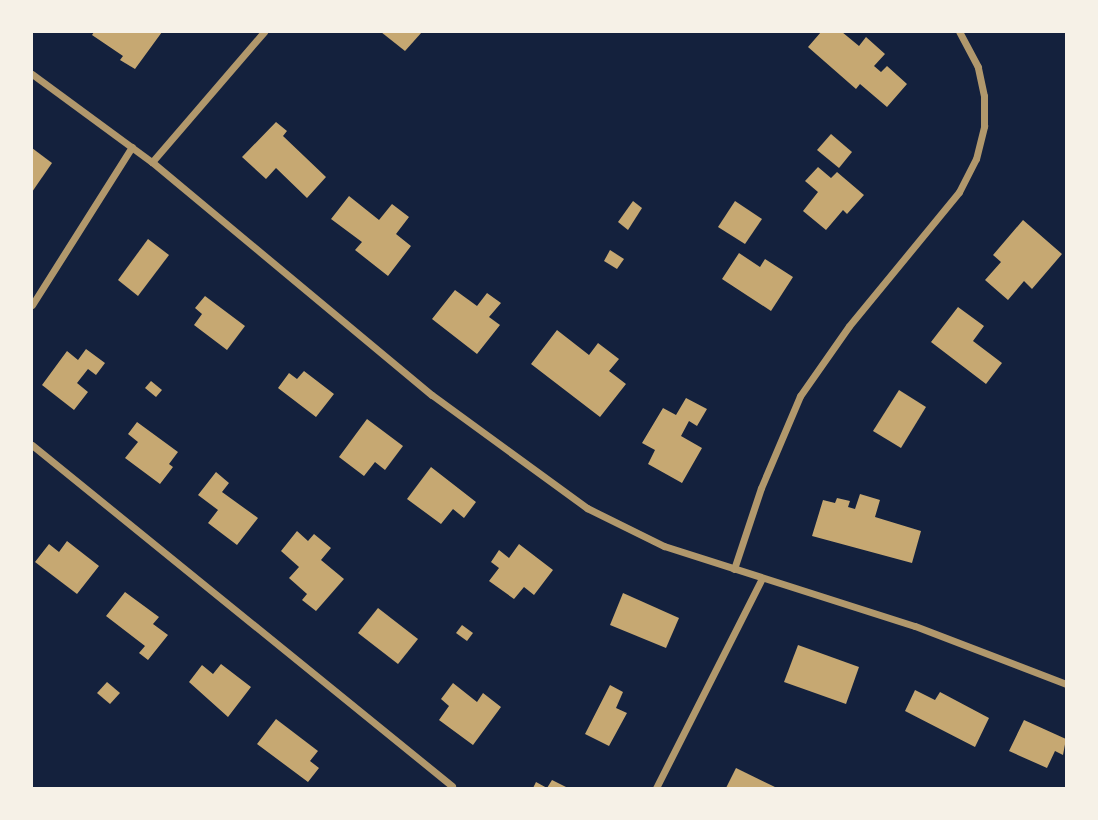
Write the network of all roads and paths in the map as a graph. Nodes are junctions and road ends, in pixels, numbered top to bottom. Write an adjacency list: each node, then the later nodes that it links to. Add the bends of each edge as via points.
1 (264, 32): 5 (street)
2 (959, 32): 8 (street, via 978,67 984,96 984,126 976,159 959,191 849,326 800,397 761,488)
3 (32, 74): 4 (street)
4 (132, 147): 5 (street); 6 (street)
5 (152, 162): 8 (street, via 380,353 554,485 629,530)
6 (32, 305)
7 (32, 445): 11 (street)
8 (734, 569): 9 (street)
9 (762, 578): 10 (street, via 965,644); 12 (street)
10 (1066, 684)
11 (452, 786)
12 (656, 789)

